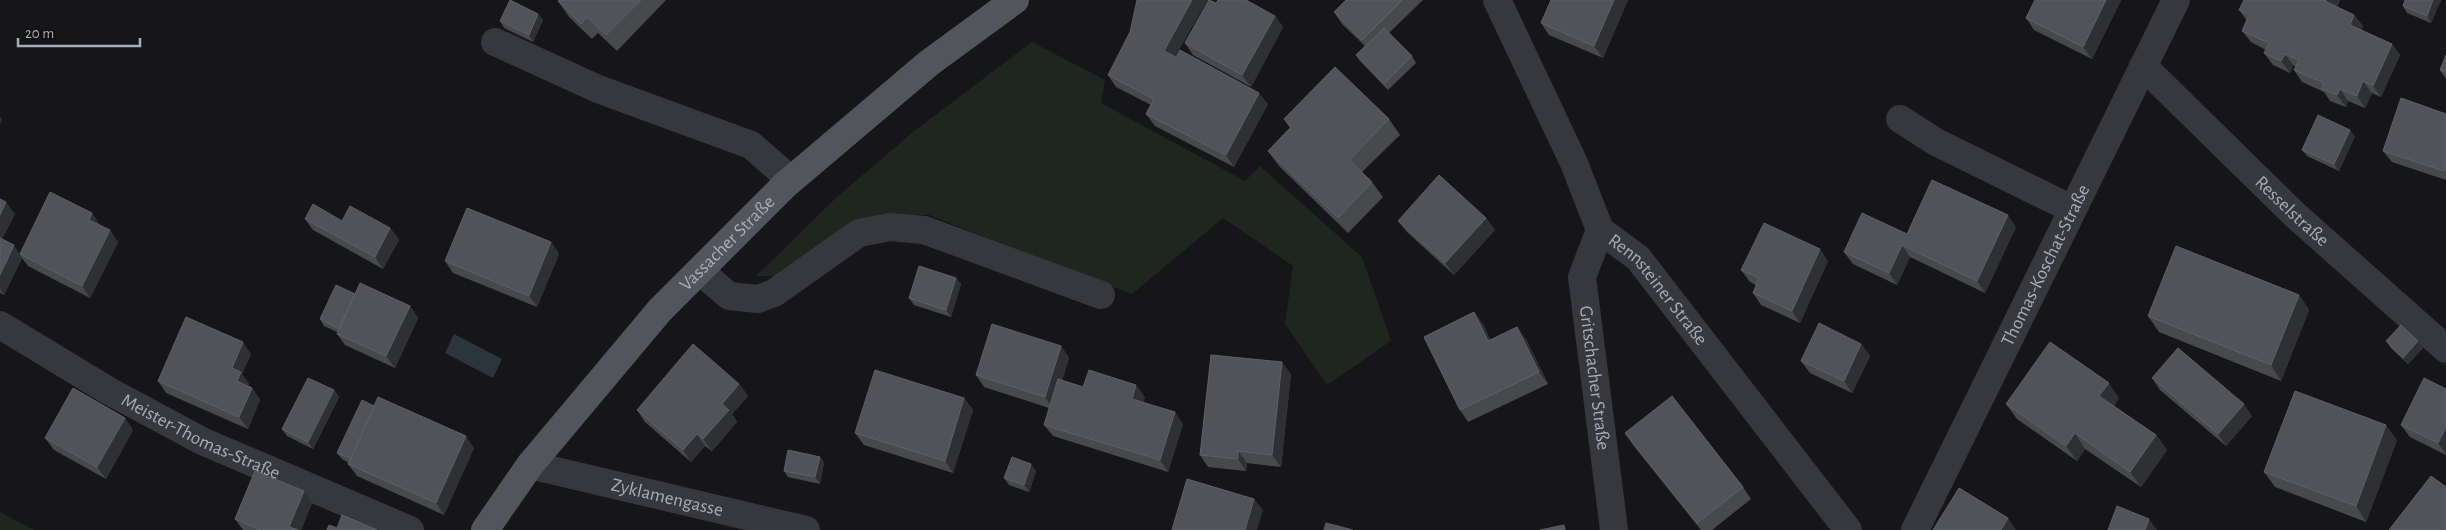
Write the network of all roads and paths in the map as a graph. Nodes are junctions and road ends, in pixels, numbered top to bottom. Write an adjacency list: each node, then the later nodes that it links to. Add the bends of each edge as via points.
1 (1015, 0): 7 (main road, Vassacher Straße, via 928,63)
2 (1497, 0): 9 (street, Rennsteiner Straße, via 1574,163)
3 (2176, 0): 5 (street, Thomas-Koschat-Straße)
4 (495, 42): 7 (street, via 598,88 752,145)
5 (2143, 66): 8 (street, Thomas-Koschat-Straße); 13 (street, Resselstraße, via 2295,214)
6 (1900, 119): 8 (street, via 1936,142)
7 (791, 180): 10 (main road, Vassacher Straße)
8 (2072, 209): 20 (street, Thomas-Koschat-Straße)
9 (1600, 230): 18 (street, Gritschacher Straße, via 1582,277); 19 (street, Rennsteiner Straße, via 1638,258)
10 (700, 271): 11 (street, via 729,296 758,299 774,293 859,233 890,227 924,230); 14 (main road, Vassacher Straße, via 660,310)
11 (1100, 295)
12 (0, 325): 15 (street, Meister-Thomas-Straße, via 109,391 202,441)
13 (2446, 349)
14 (530, 465): 16 (main road, Vassacher Straße); 17 (street, Zyklamengasse)
15 (410, 530)
16 (485, 530)
17 (806, 530)
18 (1614, 530)
19 (1848, 530)
20 (1915, 530)

